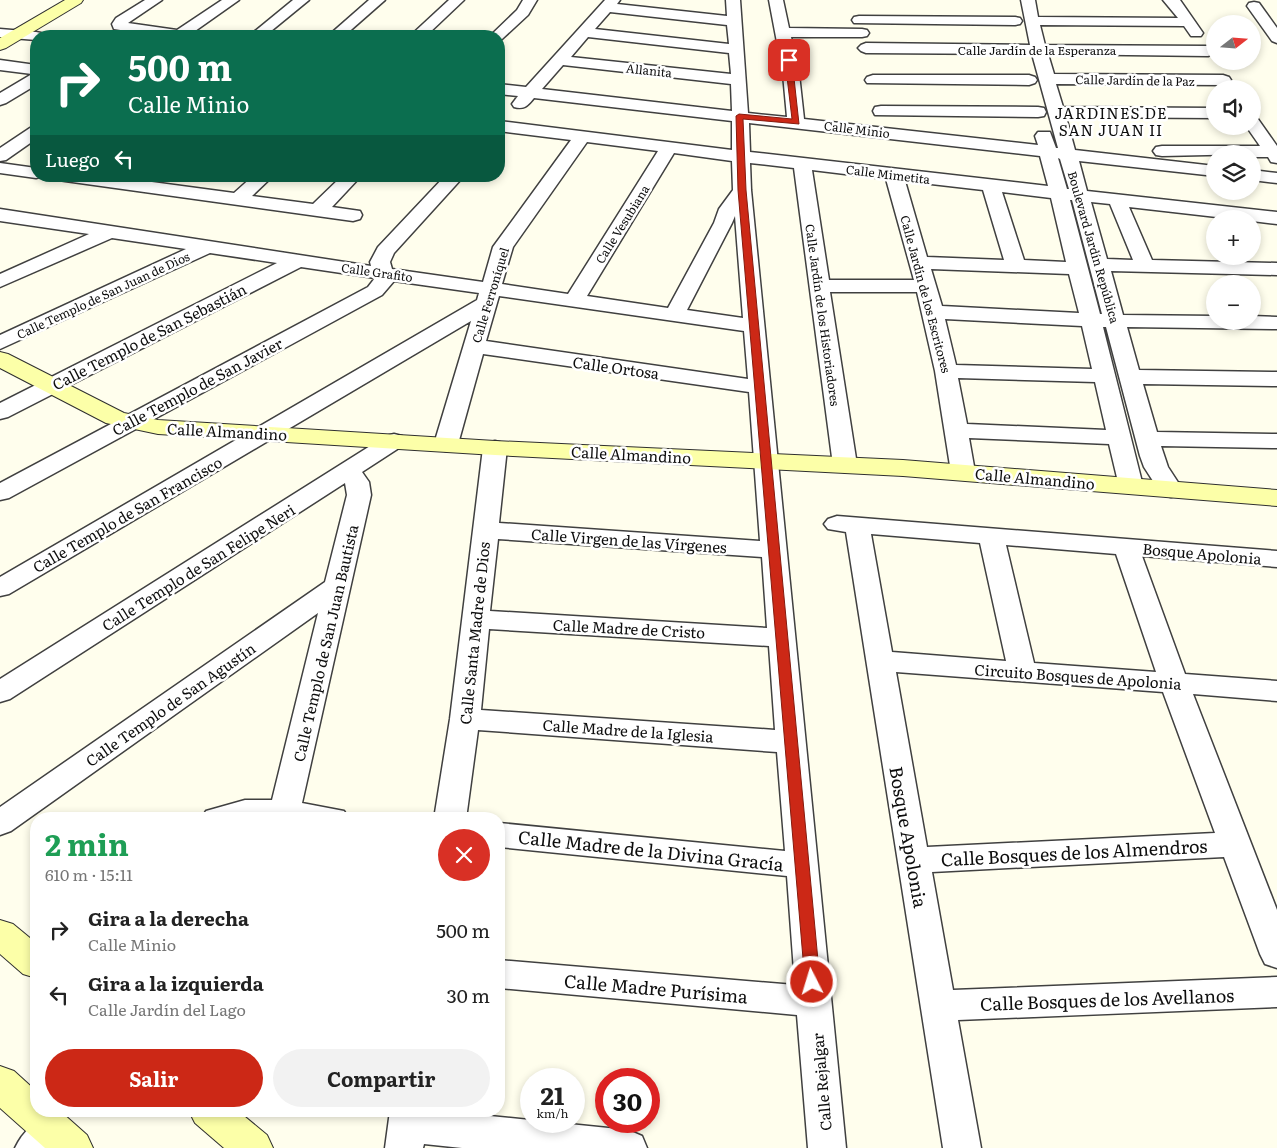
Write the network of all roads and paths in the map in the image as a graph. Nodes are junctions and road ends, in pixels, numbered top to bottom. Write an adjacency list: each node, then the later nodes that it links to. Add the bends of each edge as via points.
1 (57, 0): 30 (street)
2 (76, 0): 29 (street)
3 (154, 0): 20 (street, via 119,24)
4 (232, 0): 21 (street)
5 (302, 0): 22 (street)
6 (378, 0): 23 (street)
7 (457, 0): 24 (street)
8 (530, 0): 25 (street, via 523,12)
9 (733, 0): 16 (street, Calle Rejalgar)
10 (776, 0): 27 (street)
11 (1009, 0): 17 (street, Boulevard Jardín República)
12 (1028, 0): 17 (street, Boulevard Jardín República)
13 (1170, 0): 18 (street)
14 (610, 4): 16 (street); 26 (street)
15 (1269, 7): 28 (street, via 1247,5)
16 (734, 21): 33 (street, Calle Rejalgar)
17 (1023, 21): 18 (street); 19 (street); 34 (street, Boulevard Jardín República)
18 (1189, 22): 32 (street)
19 (861, 27): 27 (street); 34 (street, Calle Jardín de la Esperanza); 41 (street)
20 (143, 30)
21 (188, 30)
22 (264, 30)
23 (342, 30)
24 (424, 30)
25 (504, 30)
26 (584, 32): 33 (street); 36 (street)
27 (784, 32): 54 (street)
28 (1276, 34)
29 (18, 35): 30 (street); 31 (street)
30 (0, 36)
31 (30, 36)
32 (1206, 48)
33 (736, 49): 40 (street, Calle Rejalgar)
34 (1030, 50): 35 (street, Calle Jardín de la Esperanza); 39 (street, Boulevard Jardín República)
35 (1206, 51)
36 (559, 60): 40 (street, Allanita); 47 (street)
37 (0, 65): 38 (street)
38 (30, 69)
39 (1038, 79): 41 (street, Calle Jardín de la Paz); 43 (street, Calle Jardín de la Paz); 50 (street, Boulevard Jardín República)
40 (738, 80): 52 (street, Calle Rejalgar)
41 (873, 80): 49 (street)
42 (30, 82): 44 (street)
43 (1206, 84)
44 (17, 90): 46 (street); 48 (street)
45 (505, 90): 47 (street, Calle Minio)
46 (30, 91)
47 (529, 93): 52 (street, Calle Minio); 53 (street)
48 (0, 100)
49 (881, 112): 50 (street); 56 (street)
50 (1047, 112): 51 (street); 61 (street, Boulevard Jardín República); 62 (street, Boulevard Jardín República)
51 (1206, 113)
52 (739, 116): 54 (street, Calle Minio); 65 (street, Calle Rejalgar)
53 (505, 121)
54 (796, 122): 56 (street, Calle Minio)
55 (505, 128): 59 (street, Calle Mimetita)
56 (886, 133): 61 (street, Calle Minio)
57 (1261, 135): 63 (street)
58 (30, 136): 64 (street)
59 (582, 136): 60 (street, Calle Mimetita); 105 (street, Calle Ferroníquel, via 507,241 498,258)
60 (670, 148): 65 (street, Calle Mimetita); 106 (street, Calle Vesubiana)
61 (1048, 151): 62 (street, Calle Minio); 80 (street, Boulevard Jardín República)
62 (1068, 153): 66 (street, Calle Minio); 81 (street, Boulevard Jardín República)
63 (1275, 155): 66 (street, via 1172,150)
64 (0, 156)
65 (741, 157): 67 (street, Calle Mimetita); 79 (street, Calle Rejalgar)
66 (1128, 160): 69 (street, Calle Minio)
67 (802, 164): 71 (street, Calle Mimetita); 103 (street, Calle Jardín de los Historiadores)
68 (0, 168): 70 (street)
69 (1206, 170)
70 (30, 172)
71 (894, 175): 78 (street, Calle Mimetita); 93 (street, Calle Jardín de los Escritores)
72 (1261, 176): 73 (street)
73 (1277, 178)
74 (157, 182): 82 (street, via 196,194)
75 (257, 182): 82 (street)
76 (346, 182): 84 (street)
77 (449, 182): 101 (street, via 386,251 380,262)
78 (991, 186): 80 (street, Calle Mimetita); 97 (street)
79 (742, 190): 108 (street, via 728,209); 112 (street, Calle Rejalgar)
80 (1059, 194): 81 (street, Calle Mimetita); 99 (street, Boulevard Jardín República)
81 (1081, 197): 83 (street, Calle Mimetita); 95 (street, Boulevard Jardín República)
82 (238, 199): 84 (street)
83 (1117, 200): 85 (street, Calle Mimetita); 98 (street)
84 (318, 210): 86 (street)
85 (1206, 212)
86 (353, 215)
87 (1261, 217): 88 (street, Calle Mimetita)
88 (1277, 218)
89 (6, 219): 90 (street, Calle Grafito)
90 (110, 232): 91 (street, Calle Grafito); 102 (street)
91 (207, 246): 92 (street, Calle Grafito); 113 (street, Calle Templo de San Juan de Dios)
92 (299, 260): 101 (street, Calle Grafito); 120 (street, Calle Templo de San Sebastián)
93 (919, 263): 97 (street); 104 (street, Calle Jardín de los Escritores)
94 (1206, 264): 98 (street)
95 (1100, 265): 98 (street); 110 (street, Boulevard Jardín República)
96 (1258, 265): 100 (street)
97 (1016, 266): 99 (street)
98 (1145, 266)
99 (1078, 268): 109 (street, Boulevard Jardín República)
100 (1277, 270)
101 (385, 274): 105 (street, Calle Grafito); 123 (street, Calle Templo de San Javier, via 383,285 375,291)
102 (0, 281)
103 (820, 286): 104 (street); 133 (street, Calle Jardín de los Historiadores)
104 (926, 286): 107 (street, Calle Jardín de los Escritores)
105 (489, 296): 106 (street, Calle Grafito); 114 (street, Calle Ferroníquel); 125 (street, Calle Templo de San Francisco)
106 (574, 300): 108 (street, Calle Grafito)
107 (933, 312): 109 (street); 116 (street, Calle Jardín de los Escritores)
108 (674, 314): 112 (street, Calle Grafito)
109 (1091, 320): 110 (street); 117 (street, Boulevard Jardín República)
110 (1115, 321): 111 (street); 118 (street, Boulevard Jardín República)
111 (1277, 323)
112 (754, 326): 121 (street, Calle Rejalgar)
113 (0, 343)
114 (474, 346): 121 (street, Calle Ortosa); 130 (street, Calle Ferroníquel)
115 (0, 359): 120 (street, Calle Almandino)
116 (946, 371): 117 (street); 124 (street, Calle Jardín de los Escritores)
117 (1104, 376): 126 (street, Boulevard Jardín República)
118 (1130, 377): 119 (street); 127 (street, Boulevard Jardín República)
119 (1277, 379)
120 (52, 386): 122 (street, Calle Templo de San Sebastián); 123 (street, Calle Almandino, via 115,418)
121 (759, 387): 132 (street, Calle Rejalgar)
122 (0, 412)
123 (130, 422): 125 (street, Calle Almandino, via 158,427); 138 (street, Calle Templo de San Javier)
124 (957, 431): 126 (street); 135 (street, Calle Jardín de los Escritores)
125 (264, 433): 128 (street, Calle Almandino); 146 (street, Calle Templo de San Francisco)
126 (1118, 437): 136 (street, Boulevard Jardín República)
127 (1147, 439): 129 (street); 137 (street, Boulevard Jardín República, via 1156,467)
128 (394, 441): 130 (street, Calle Almandino); 134 (street, Calle Templo de San Felipe Neri)
129 (1277, 441)
130 (446, 444): 131 (street, Calle Almandino)
131 (496, 448): 132 (street, Calle Almandino); 140 (street, Calle Santa Madre de Dios)
132 (765, 461): 133 (street, Calle Almandino); 143 (street, Calle Rejalgar)
133 (845, 465): 135 (street, Calle Almandino)
134 (348, 472): 145 (street, Calle Templo de San Juan Bautista, via 360,484); 153 (street, Calle Templo de San Felipe Neri)
135 (963, 472): 136 (street, Calle Almandino)
136 (1131, 486): 137 (street, Calle Almandino)
137 (1171, 490): 139 (street, Calle Almandino)
138 (0, 493)
139 (1277, 498)
140 (485, 530): 143 (street, Calle Virgen de las Vírgenes); 147 (street, Calle Santa Madre de Dios)
141 (992, 537): 142 (street, Bosque Apolonia); 149 (street, Bosque Apolonia, via 847,524); 150 (street)
142 (1126, 547): 144 (street, Bosque Apolonia); 151 (street)
143 (773, 550): 148 (street, Calle Rejalgar)
144 (1275, 563)
145 (339, 585): 156 (street, Calle Templo de San Juan Bautista); 158 (street, Calle Templo de San Agustín)
146 (0, 588)
147 (476, 619): 148 (street, Calle Madre de Cristo); 154 (street, Calle Santa Madre de Dios)
148 (782, 638): 155 (street, Calle Rejalgar)
149 (880, 661): 150 (street, Circuito Bosques de Apolonia); 161 (street, Bosque Apolonia)
150 (1022, 671): 151 (street, Circuito Bosques de Apolonia)
151 (1174, 683): 152 (street, Circuito Bosques de Apolonia); 160 (street)
152 (1277, 691)
153 (0, 692)
154 (465, 719): 155 (street, Calle Madre de la Iglesia); 157 (street, Calle Santa Madre de Dios)
155 (791, 742): 162 (street, Calle Rejalgar)
156 (284, 812)
157 (451, 812)
158 (0, 823)
159 (505, 836): 162 (street, Calle Madre de la Divina Gracía)
160 (1235, 844): 161 (street, Calle Bosques de los Almendros); 164 (street)
161 (913, 860): 169 (street, Bosque Apolonia)
162 (802, 865): 168 (street, Calle Rejalgar)
163 (0, 934): 165 (street)
164 (1277, 954)
165 (30, 957)
166 (505, 975): 168 (street, Calle Madre Purísima)
167 (1277, 992): 169 (street, Calle Bosques de los Avellanos)
168 (814, 1002): 176 (street, Calle Rejalgar)
169 (938, 1006): 177 (street, Bosque Apolonia)
170 (0, 1082): 171 (street)
171 (30, 1115)
172 (32, 1117): 174 (street)
173 (406, 1128): 175 (street)
174 (54, 1142)
175 (628, 1148)
176 (826, 1148)
177 (962, 1148)

